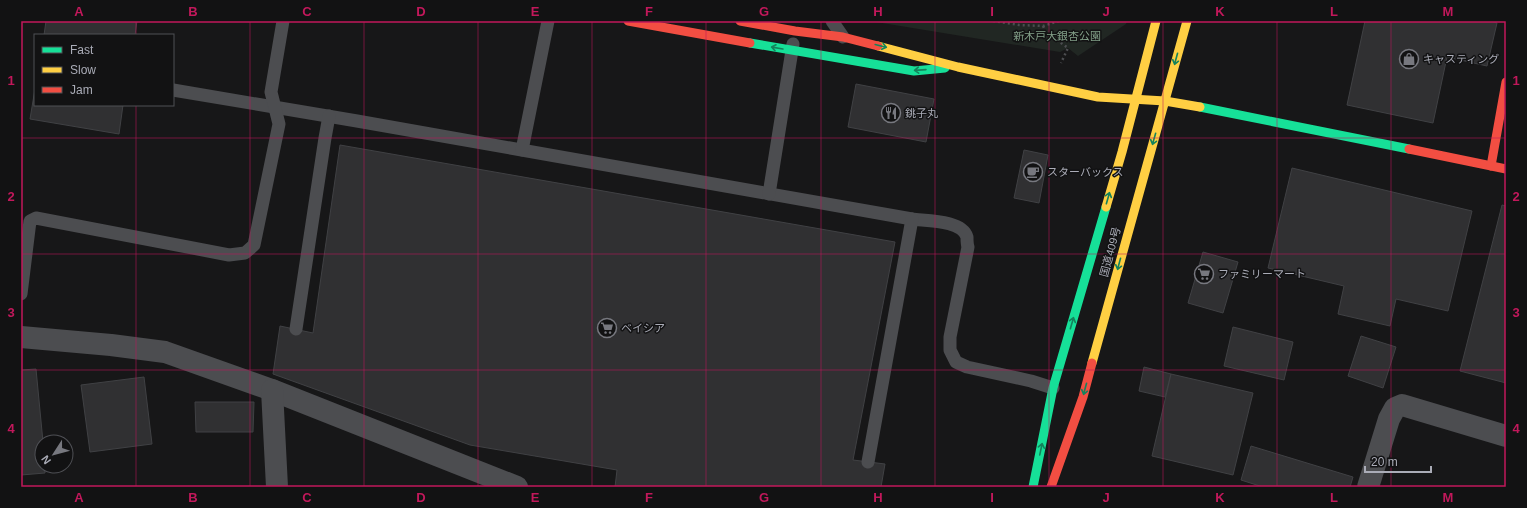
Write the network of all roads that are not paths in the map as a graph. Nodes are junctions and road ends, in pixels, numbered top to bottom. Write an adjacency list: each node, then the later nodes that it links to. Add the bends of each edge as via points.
1 (283, 21): 16 (lane, via 272,92)
2 (548, 21): 18 (lane)
3 (628, 21): 10 (main road, one-way to 3)
4 (740, 21): 8 (main road)
5 (832, 21): 9 (lane)
6 (1156, 21): 14 (main road, 国道409号)
7 (1186, 21): 15 (main road, 国道409号, one-way to 15)
8 (795, 31): 9 (main road); 10 (lane)
9 (844, 37): 11 (main road, one-way to 11)
10 (792, 51): 11 (main road, one-way to 10, via 914,71); 21 (lane)
11 (958, 67): 14 (main road, via 1098,97)
12 (1506, 82): 19 (main road)
13 (174, 90): 16 (lane)
14 (1135, 100): 15 (main road); 26 (main road, 国道409号, one-way to 14)
15 (1165, 101): 19 (main road); 33 (main road, 国道409号, one-way to 33, via 1083,397)
16 (275, 107): 17 (lane); 23 (lane, via 279,124 260,223 254,245 245,253 229,255 36,218 30,221)
17 (330, 116): 18 (lane); 24 (lane, via 324,138)
18 (522, 150): 21 (lane)
19 (1491, 166): 20 (main road)
20 (1506, 170)
21 (769, 194): 22 (lane)
22 (912, 219): 26 (lane, via 959,227 966,236 968,247 950,337 950,350 956,362 967,367); 29 (lane)
23 (21, 294)
24 (296, 329)
25 (21, 337): 27 (street, via 165,352)
26 (1054, 388): 32 (main road, 国道409号, one-way to 26)
27 (272, 390): 30 (street); 31 (street)
28 (1506, 436): 34 (street, via 1402,405 1395,408 1389,419)
29 (868, 462)
30 (509, 486)
31 (277, 487)
32 (1033, 487)
33 (1051, 487)
34 (1368, 487)

